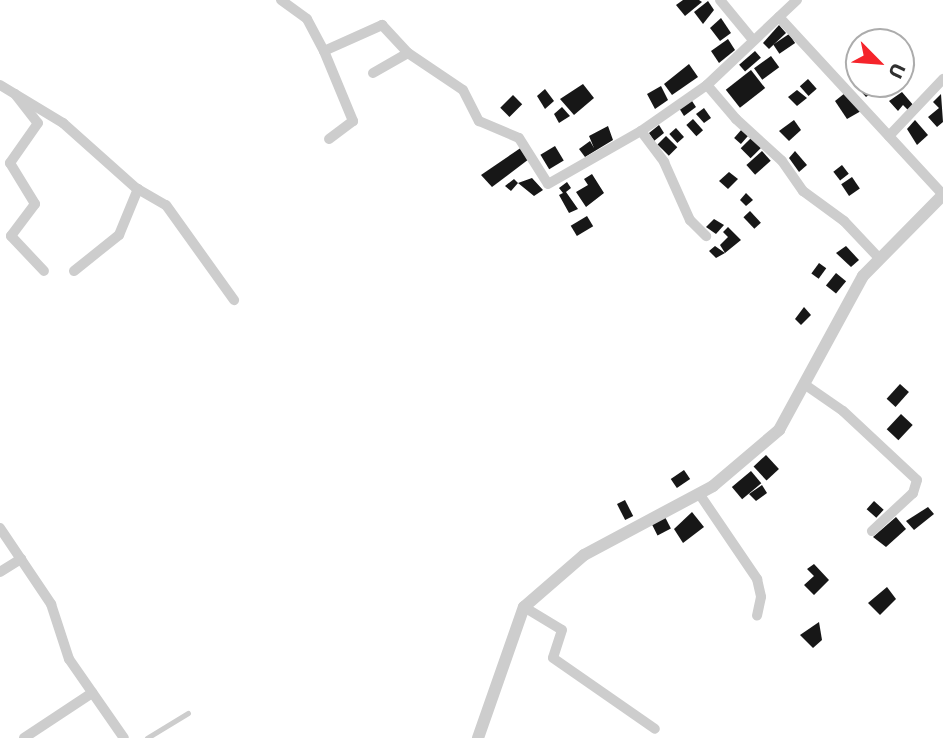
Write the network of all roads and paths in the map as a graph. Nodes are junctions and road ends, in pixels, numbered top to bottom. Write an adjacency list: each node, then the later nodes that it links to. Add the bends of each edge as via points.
1 (281, 0): 6 (street, via 307,19)
2 (720, 0): 5 (street)
3 (797, 0): 4 (street)
4 (779, 18): 5 (street); 14 (street)
5 (753, 40): 11 (street)
6 (324, 51): 7 (street, via 378,24); 15 (street, via 353,121)
7 (408, 53): 8 (street); 13 (street, via 463,90 479,121 519,138 548,184)
8 (373, 73)
9 (943, 79): 14 (street)
10 (0, 85): 12 (street)
11 (707, 85): 13 (street); 19 (street, via 782,161 803,191 844,221)
12 (13, 90): 16 (street, via 63,123); 20 (street, via 38,123 10,163 35,204 11,236)
13 (641, 131): 18 (street, via 664,162 690,220)
14 (889, 136): 17 (street)
15 (329, 139)
16 (138, 189): 21 (street, via 121,232); 22 (street, via 170,209)
17 (943, 195): 19 (street)
18 (706, 236)
19 (878, 257): 23 (street)
20 (44, 271)
21 (74, 271)
22 (233, 300)
23 (804, 384): 24 (street, via 779,430); 26 (street, via 842,411 917,480 912,493)
24 (700, 495): 29 (street, via 584,555); 30 (street, via 757,579 761,597)
25 (0, 528): 27 (street)
26 (872, 531)
27 (21, 559): 28 (street); 31 (street, via 51,604 69,659)
28 (0, 572)
29 (524, 607): 33 (street, via 562,629 553,658); 37 (street)
30 (757, 616)
31 (92, 693): 34 (street); 35 (street)
32 (188, 713): 36 (lane)
33 (655, 729)
34 (24, 738)
35 (124, 738)
36 (147, 738)
37 (478, 738)

